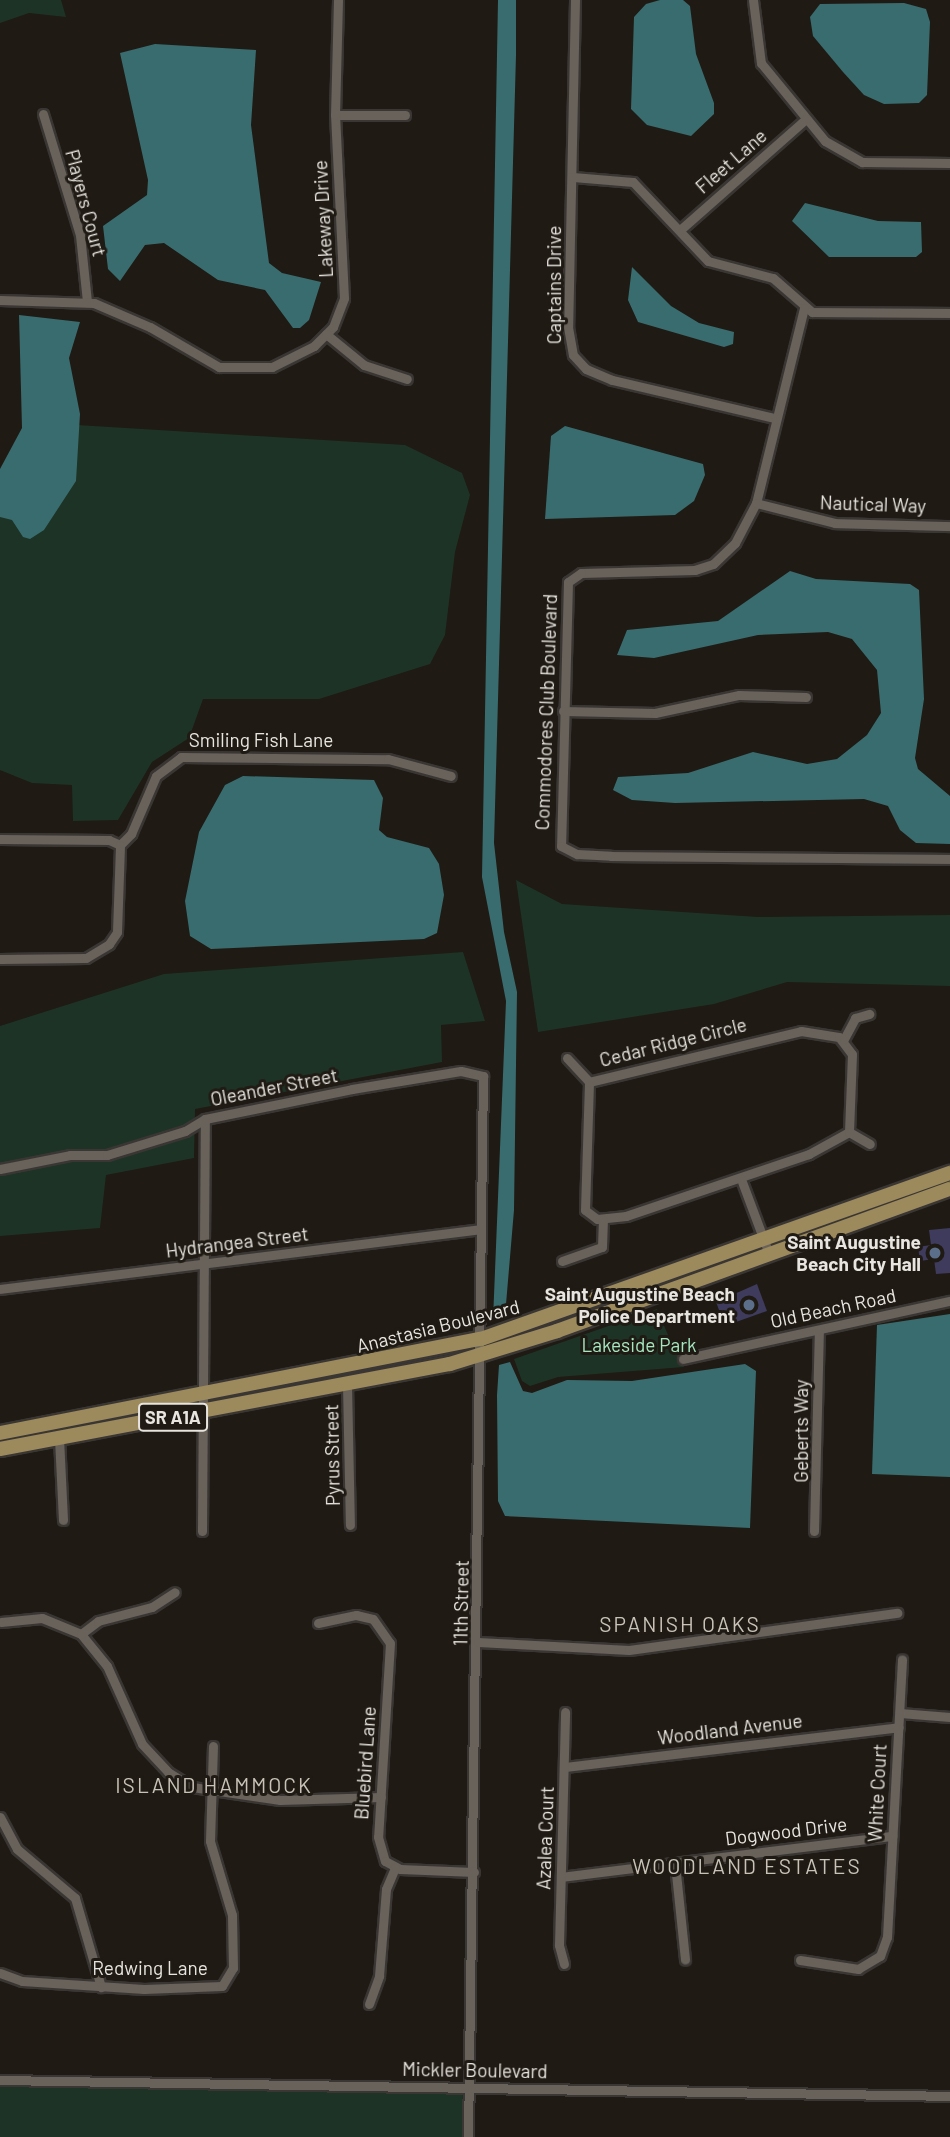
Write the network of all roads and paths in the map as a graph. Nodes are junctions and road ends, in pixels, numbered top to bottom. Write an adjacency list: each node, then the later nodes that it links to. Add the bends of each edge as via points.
1 (338, 0): 5 (street, Lakeway Drive)
2 (575, 0): 9 (street, Captains Drive)
3 (753, 0): 7 (street, via 761,62)
4 (43, 114): 12 (street, Players Court, via 80,235)
5 (335, 115): 6 (street); 15 (street, Lakeway Drive, via 345,273 344,298)
6 (405, 115)
7 (806, 119): 8 (street, via 836,150 862,162); 10 (street, Fleet Lane)
8 (950, 163)
9 (573, 177): 10 (street, via 633,182); 17 (street, Captains Drive, via 568,327 573,355 586,369 612,380)
10 (680, 230): 13 (street, via 708,261 773,278)
11 (1, 298): 12 (street)
12 (87, 302): 15 (street, via 150,327 219,367 272,367)
13 (804, 308): 14 (street, via 822,313); 17 (street, Commodores Club Boulevard)
14 (950, 313)
15 (327, 334): 16 (street, via 364,365)
16 (407, 379)
17 (774, 418): 18 (street, Commodores Club Boulevard)
18 (756, 503): 19 (street, Nautical Way, via 835,523); 21 (street, Commodores Club Boulevard, via 742,533 713,564 683,572 574,576 565,589)
19 (950, 527)
20 (806, 697): 21 (street, via 739,695 655,713)
21 (563, 711): 25 (street, Commodores Club Boulevard, via 559,836 565,851)
22 (451, 776): 24 (street, Smiling Fish Lane, via 388,759 181,757 156,776 131,834)
23 (0, 837): 24 (street, via 109,840)
24 (120, 845): 26 (street, via 117,932 109,944 86,958)
25 (950, 859)
26 (0, 959)
27 (869, 1014): 28 (street, via 855,1018)
28 (844, 1039): 31 (street, Cedar Ridge Circle, via 785,1032); 33 (street, via 852,1054)
29 (568, 1058): 31 (street)
30 (477, 1072): 32 (street, Oleander Street, via 441,1074); 40 (street, 11th Street, via 483,1087)
31 (589, 1082): 39 (street, Cedar Ridge Circle, via 582,1196 585,1210)
32 (205, 1119): 35 (street, Oleander Street, via 185,1131 107,1155 70,1155); 44 (street)
33 (849, 1132): 34 (street); 37 (street)
34 (870, 1144)
35 (0, 1169)
36 (950, 1173): 41 (main road, Anastasia Boulevard / SR A1A)
37 (740, 1179): 39 (street); 41 (street)
38 (950, 1189): 42 (main road, Anastasia Boulevard / SR A1A)
39 (603, 1220): 43 (street, via 602,1247)
40 (479, 1229): 44 (street, Hydrangea Street); 48 (street, 11th Street)
41 (764, 1240): 42 (street); 48 (main road, Anastasia Boulevard / SR A1A)
42 (769, 1254): 49 (main road, Anastasia Boulevard / SR A1A)
43 (562, 1261)
44 (205, 1264): 45 (street, Hydrangea Street); 52 (street)
45 (0, 1289)
46 (950, 1300): 47 (street, Old Beach Road)
47 (819, 1331): 50 (street, Old Beach Road); 60 (street, Geberts Way)
48 (481, 1339): 49 (street, 11th Street); 52 (main road, Anastasia Boulevard / SR A1A)
49 (481, 1355): 51 (main road, Anastasia Boulevard / SR A1A); 66 (street, 11th Street)
50 (683, 1359)
51 (347, 1385): 53 (main road, Anastasia Boulevard / SR A1A); 58 (street, Pyrus Street)
52 (203, 1395): 53 (street); 54 (main road, Anastasia Boulevard / SR A1A)
53 (203, 1411): 55 (main road, Anastasia Boulevard / SR A1A); 59 (street)
54 (0, 1433)
55 (59, 1438): 56 (main road, Anastasia Boulevard / SR A1A); 57 (street)
56 (0, 1449)
57 (63, 1520)
58 (350, 1525)
59 (202, 1531)
60 (814, 1531)
61 (175, 1592): 65 (street, via 152,1606 97,1621)
62 (897, 1613): 66 (street, via 629,1650)
63 (1, 1622): 65 (street, via 42,1618)
64 (318, 1623): 75 (street, Bluebird Lane, via 356,1615 373,1619 390,1643)
65 (82, 1634): 74 (street, via 107,1666 142,1744 156,1762 185,1784)
66 (478, 1642): 80 (street, 11th Street)
67 (902, 1659): 69 (street, White Court)
68 (565, 1712): 73 (street, Azalea Court)
69 (900, 1713): 70 (street); 71 (street, White Court)
70 (950, 1717)
71 (899, 1727): 73 (street, Woodland Avenue); 77 (street, White Court)
72 (212, 1746): 74 (street, Redwing Lane)
73 (565, 1767): 81 (street, Azalea Court)
74 (213, 1791): 75 (street, via 280,1801); 86 (street, Redwing Lane, via 210,1841 232,1915 228,1978 222,1986)
75 (381, 1797): 79 (street, Bluebird Lane, via 378,1837 385,1861)
76 (0, 1817): 86 (street, via 16,1849 75,1898)
77 (892, 1836): 78 (street, Dogwood Drive); 83 (street, White Court, via 889,1918 880,1956 858,1969)
78 (676, 1864): 81 (street, Dogwood Drive); 82 (street)
79 (395, 1868): 80 (street); 87 (street, via 386,1889 379,1976)
80 (474, 1872): 89 (street, 11th Street)
81 (561, 1877): 84 (street, Azalea Court)
82 (684, 1959)
83 (800, 1960)
84 (564, 1964)
85 (0, 1973): 86 (street, Redwing Lane, via 22,1980)
86 (101, 1987)
87 (369, 2004)
88 (0, 2080): 89 (street, Mickler Boulevard)
89 (468, 2088): 90 (street, Mickler Boulevard); 91 (street, 11th Street)
90 (950, 2096)
91 (468, 2137)

